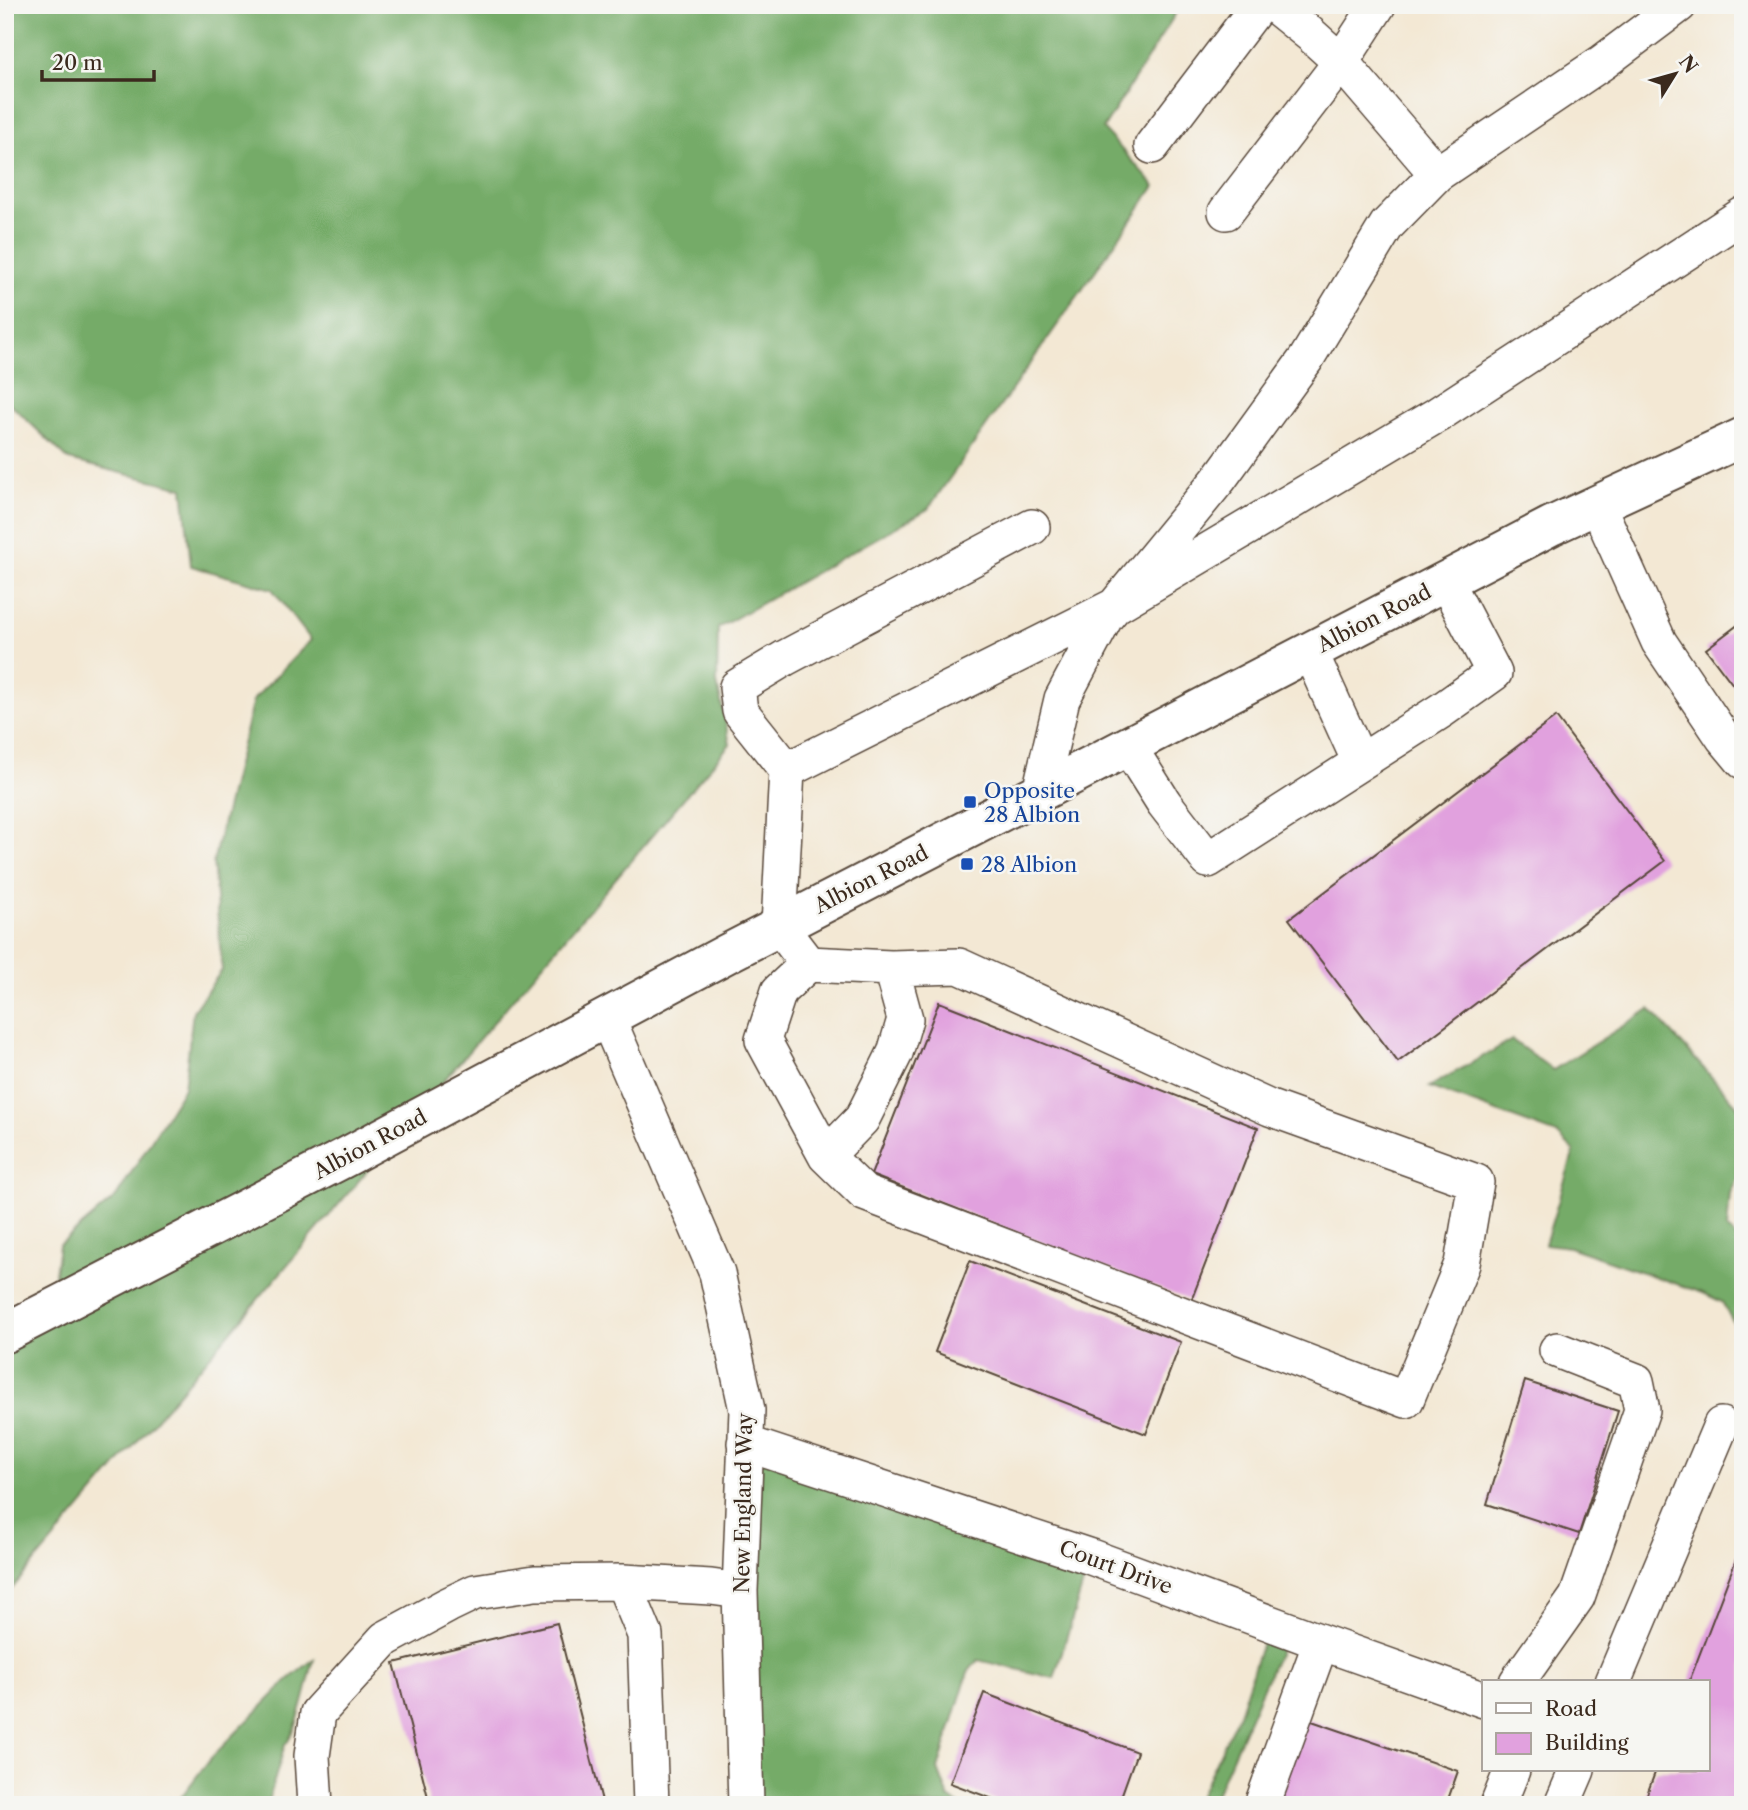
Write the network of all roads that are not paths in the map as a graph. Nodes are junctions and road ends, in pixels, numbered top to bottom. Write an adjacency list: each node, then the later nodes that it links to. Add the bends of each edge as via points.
1 (1259, 5): 6 (street)
2 (1273, 5): 5 (street)
3 (1378, 5): 5 (street)
4 (1679, 5): 7 (street)
5 (1340, 62): 7 (street); 8 (street)
6 (1152, 146)
7 (1437, 174): 14 (street, via 1387,225 1306,359 1219,479)
8 (1226, 212)
9 (1743, 215): 14 (street, via 1437,415)
10 (1743, 436): 11 (main road, Albion Road)
11 (1597, 505): 13 (main road, Albion Road); 18 (street, via 1659,642)
12 (1032, 527): 19 (street, via 737,687 740,710)
13 (1446, 581): 15 (main road, Albion Road); 17 (street, via 1494,673)
14 (1115, 606): 19 (street); 20 (street, via 1062,699)
15 (1310, 652): 16 (main road, Albion Road); 17 (street)
16 (1128, 746): 17 (street, via 1208,860); 20 (main road, Albion Road)
17 (1360, 761)
18 (1743, 761)
19 (787, 769): 21 (street)
20 (1040, 793): 21 (main road, Albion Road)
21 (779, 926): 22 (street); 24 (main road, Albion Road)
22 (808, 964): 23 (street); 25 (street, via 779,991 763,1040)
23 (891, 968): 25 (street, via 905,1019 895,1053 862,1119); 25 (street, via 959,966 1270,1108 1476,1182 1462,1264 1406,1400 864,1193)
24 (607, 1017): 26 (main road, Albion Road); 29 (street, New England Way, via 718,1273 747,1410)
25 (826, 1156)
26 (5, 1333)
27 (1557, 1350): 33 (street, via 1636,1381 1642,1410 1577,1597)
28 (1721, 1425): 34 (street)
29 (745, 1443): 31 (street, New England Way); 32 (street, Court Drive, via 1091,1557)
30 (623, 1582): 31 (street); 38 (street, via 535,1583 475,1592 385,1639 318,1713 312,1756); 39 (street, via 645,1635)
31 (740, 1591): 40 (street, New England Way)
32 (1321, 1642): 35 (street, Court Drive); 41 (street)
33 (1518, 1680)
34 (1614, 1680)
35 (1482, 1699)
36 (1511, 1772): 42 (street)
37 (1576, 1772): 43 (street)
38 (315, 1805)
39 (651, 1805)
40 (746, 1805)
41 (1262, 1805)
42 (1498, 1805)
43 (1562, 1805)

